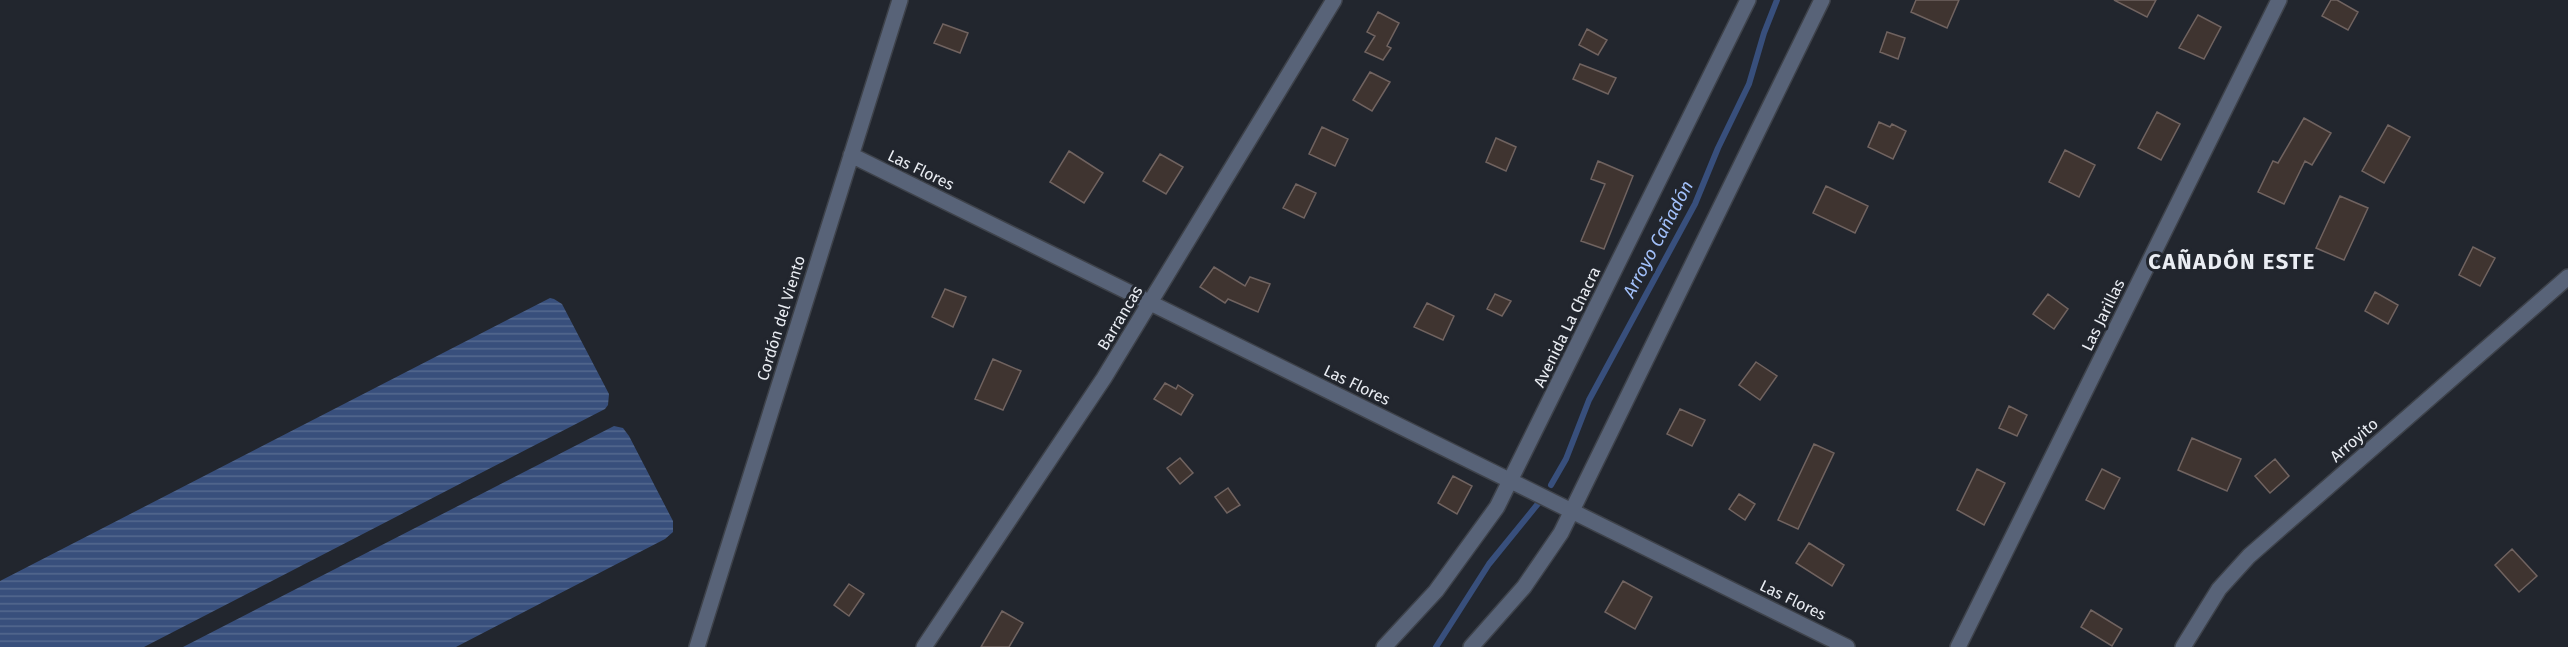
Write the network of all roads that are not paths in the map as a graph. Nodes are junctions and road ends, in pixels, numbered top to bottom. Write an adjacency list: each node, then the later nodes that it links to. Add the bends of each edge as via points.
1 (900, 0): 6 (street, Cordón del Viento)
2 (1334, 0): 8 (street, Barrancas)
3 (1748, 0): 9 (street, Avenida La Chacra)
4 (1822, 0): 10 (street)
5 (2279, 0): 16 (street, Las Jarillas)
6 (851, 155): 8 (street, Las Flores); 11 (street, Cordón del Viento)
7 (2568, 278): 17 (street, Arroyito, via 2249,556 2219,589)
8 (1150, 303): 9 (street, Las Flores); 12 (street, Barrancas, via 1079,418)
9 (1512, 481): 10 (street, Las Flores); 13 (street, Avenida La Chacra, via 1459,562)
10 (1572, 511): 14 (street, via 1524,587); 15 (street, Las Flores)
11 (697, 647)
12 (924, 647)
13 (1384, 647)
14 (1471, 647)
15 (1847, 647)
16 (1958, 647)
17 (2182, 647)

